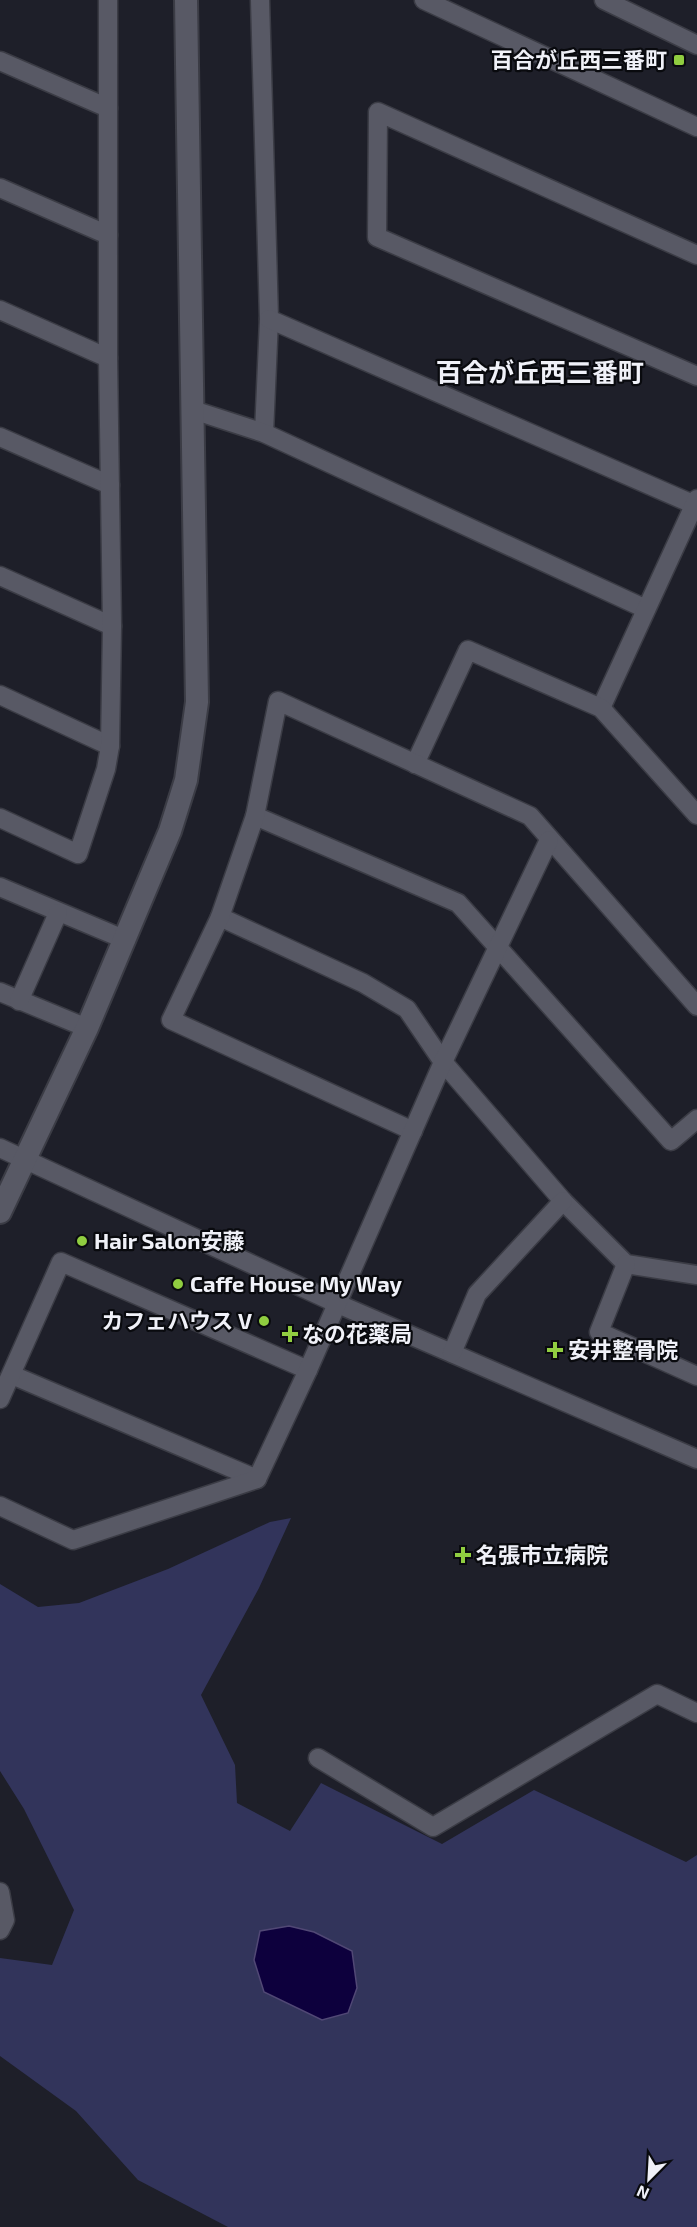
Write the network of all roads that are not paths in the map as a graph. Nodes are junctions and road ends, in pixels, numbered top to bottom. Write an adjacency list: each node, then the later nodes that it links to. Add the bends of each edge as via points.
1 (108, 0): 8 (street)
2 (186, 0): 17 (street)
3 (260, 0): 14 (street)
4 (424, 0): 9 (street)
5 (604, 0): 6 (street)
6 (697, 45)
7 (0, 61): 8 (street)
8 (108, 108): 11 (street)
9 (697, 127)
10 (0, 188): 11 (street)
11 (108, 235): 15 (street)
12 (697, 255): 16 (street, via 378,112 377,237)
13 (0, 310): 15 (street)
14 (269, 319): 18 (street); 21 (street)
15 (108, 358): 20 (street)
16 (697, 376)
17 (193, 410): 18 (street); 36 (street, via 197,702 186,780)
18 (264, 433): 23 (street)
19 (0, 437): 20 (street)
20 (110, 485): 24 (street)
21 (696, 502): 23 (street)
22 (0, 576): 24 (street)
23 (646, 609): 26 (street)
24 (112, 626): 27 (street)
25 (0, 695): 27 (street)
26 (601, 708): 28 (street, via 468,650); 29 (street)
27 (110, 746): 31 (street, via 78,854)
28 (416, 764): 30 (street, via 278,701); 32 (street, via 530,816)
29 (697, 815)
30 (255, 816): 35 (street); 37 (street, via 458,903)
31 (0, 818)
32 (549, 840): 37 (street); 40 (street)
33 (0, 887): 34 (street)
34 (58, 913): 36 (street); 39 (street)
35 (220, 917): 42 (street, via 363,982 407,1009); 44 (street, via 171,1020)
36 (126, 940): 41 (street)
37 (497, 949): 42 (street); 43 (street, via 671,1141)
38 (0, 992): 39 (street)
39 (20, 1001): 41 (street)
40 (697, 1006)
41 (87, 1028): 46 (street)
42 (443, 1062): 44 (street); 47 (street)
43 (697, 1119)
44 (413, 1131): 51 (street)
45 (0, 1148): 46 (street)
46 (24, 1159): 48 (street); 51 (street)
47 (564, 1201): 49 (street); 52 (street, via 477,1294)
48 (0, 1212)
49 (626, 1264): 50 (street); 55 (street, via 598,1332)
50 (697, 1275)
51 (338, 1304): 52 (street); 53 (street)
52 (452, 1353): 57 (street)
53 (308, 1370): 54 (street, via 61,1262); 58 (street)
54 (12, 1374): 56 (street); 58 (street)
55 (697, 1376)
56 (0, 1399)
57 (697, 1460)
58 (257, 1479): 59 (street, via 73,1539)
59 (0, 1506)
60 (697, 1713): 61 (street, via 657,1694 433,1827)
61 (318, 1758)
62 (0, 1892): 63 (street, via 5,1920)
63 (0, 1930)

